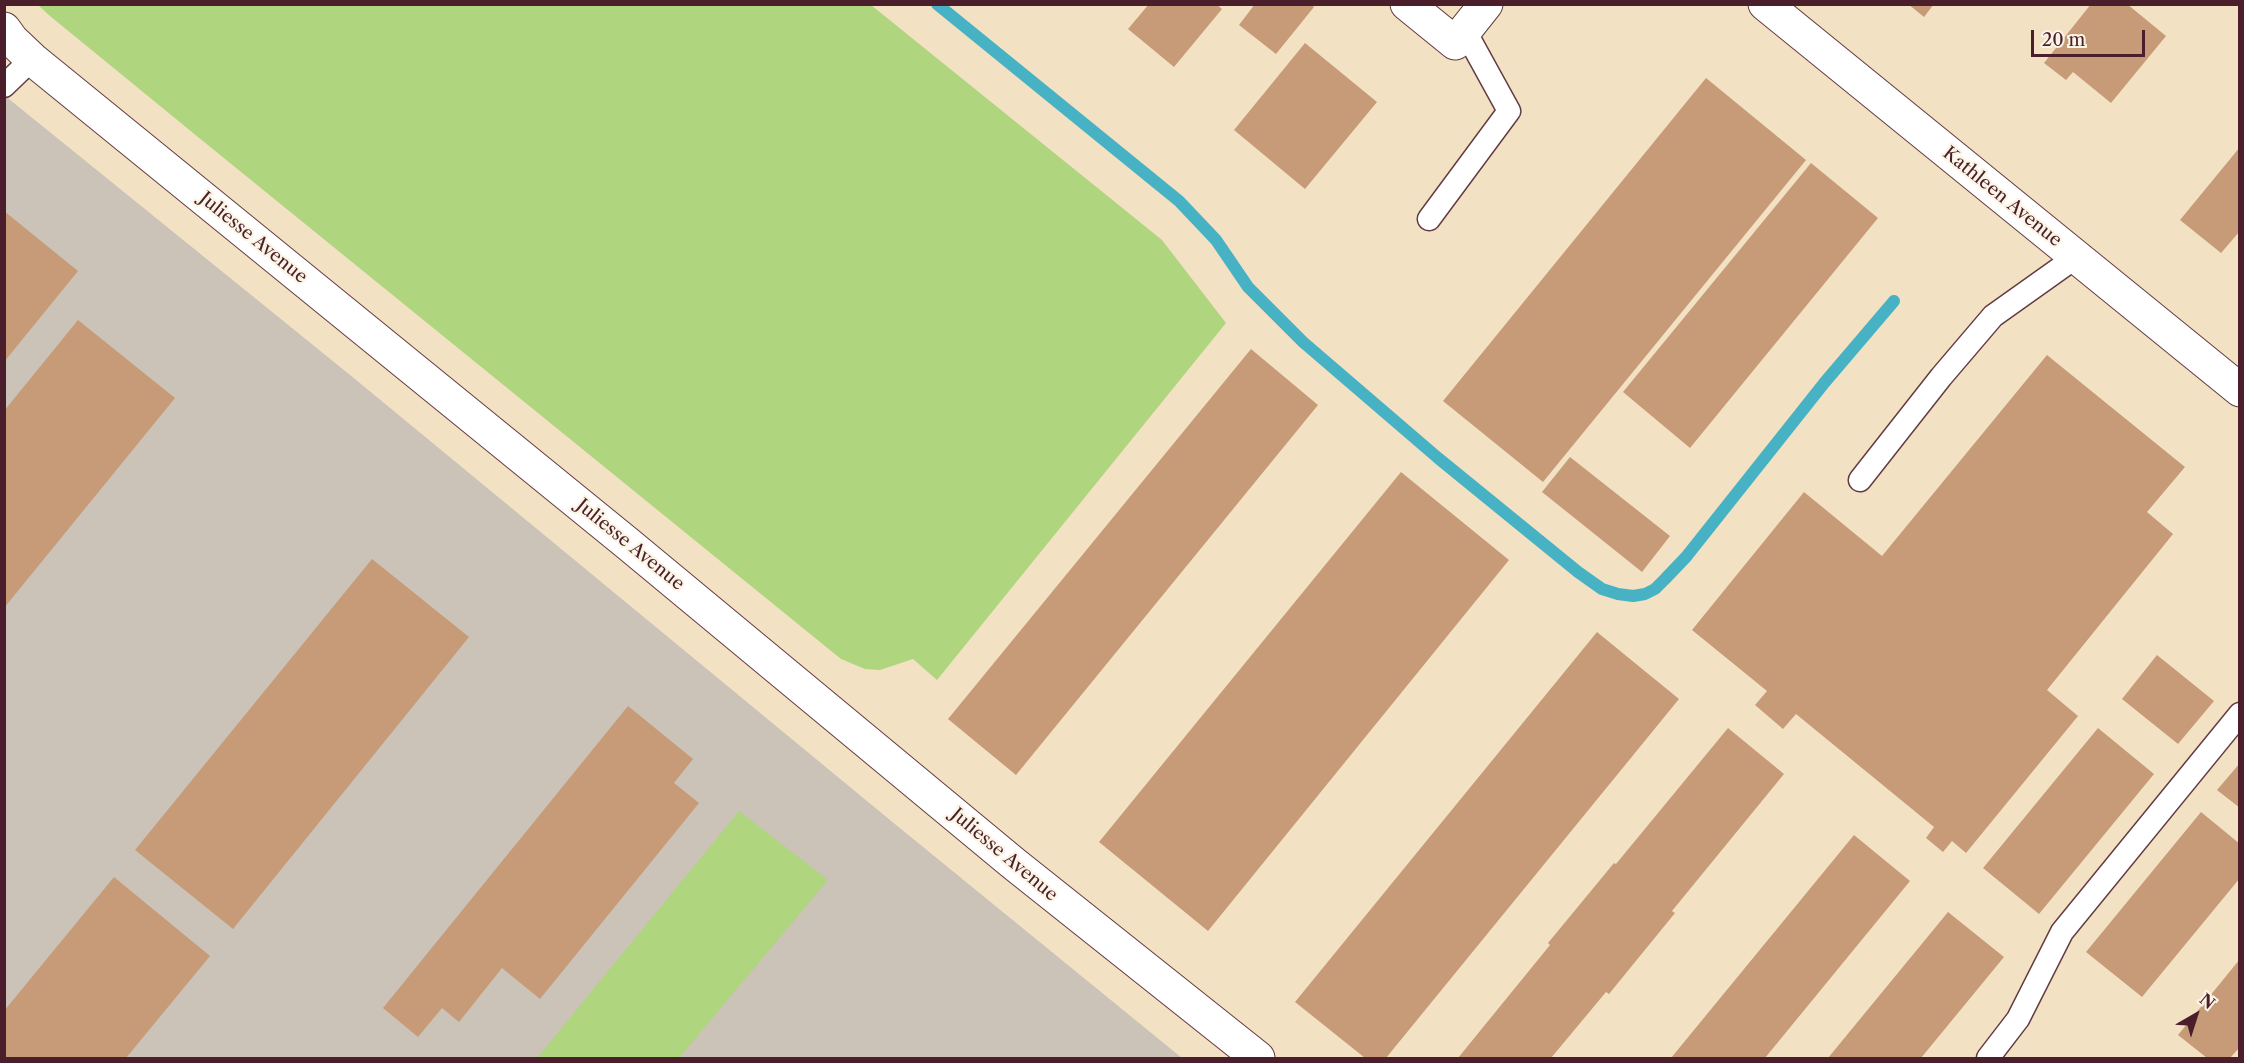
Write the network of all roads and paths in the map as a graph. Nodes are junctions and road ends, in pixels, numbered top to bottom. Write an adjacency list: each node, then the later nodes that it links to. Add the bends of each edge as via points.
1 (1407, 4): 5 (street, via 1455,43)
2 (1486, 4): 5 (street)
3 (1765, 4): 9 (street, Kathleen Avenue)
4 (4, 29): 6 (street, Juliesse Avenue)
5 (1465, 31): 8 (lane, via 1509,111)
6 (32, 59): 7 (lane); 13 (street, Juliesse Avenue, via 637,550 1013,864)
7 (4, 86)
8 (1429, 219)
9 (2076, 257): 10 (street, Kathleen Avenue); 11 (lane, via 1993,316)
10 (2240, 390)
11 (1860, 480)
12 (2240, 714): 14 (lane, via 2062,932 2018,1019)
13 (1258, 1059)
14 (1988, 1059)

